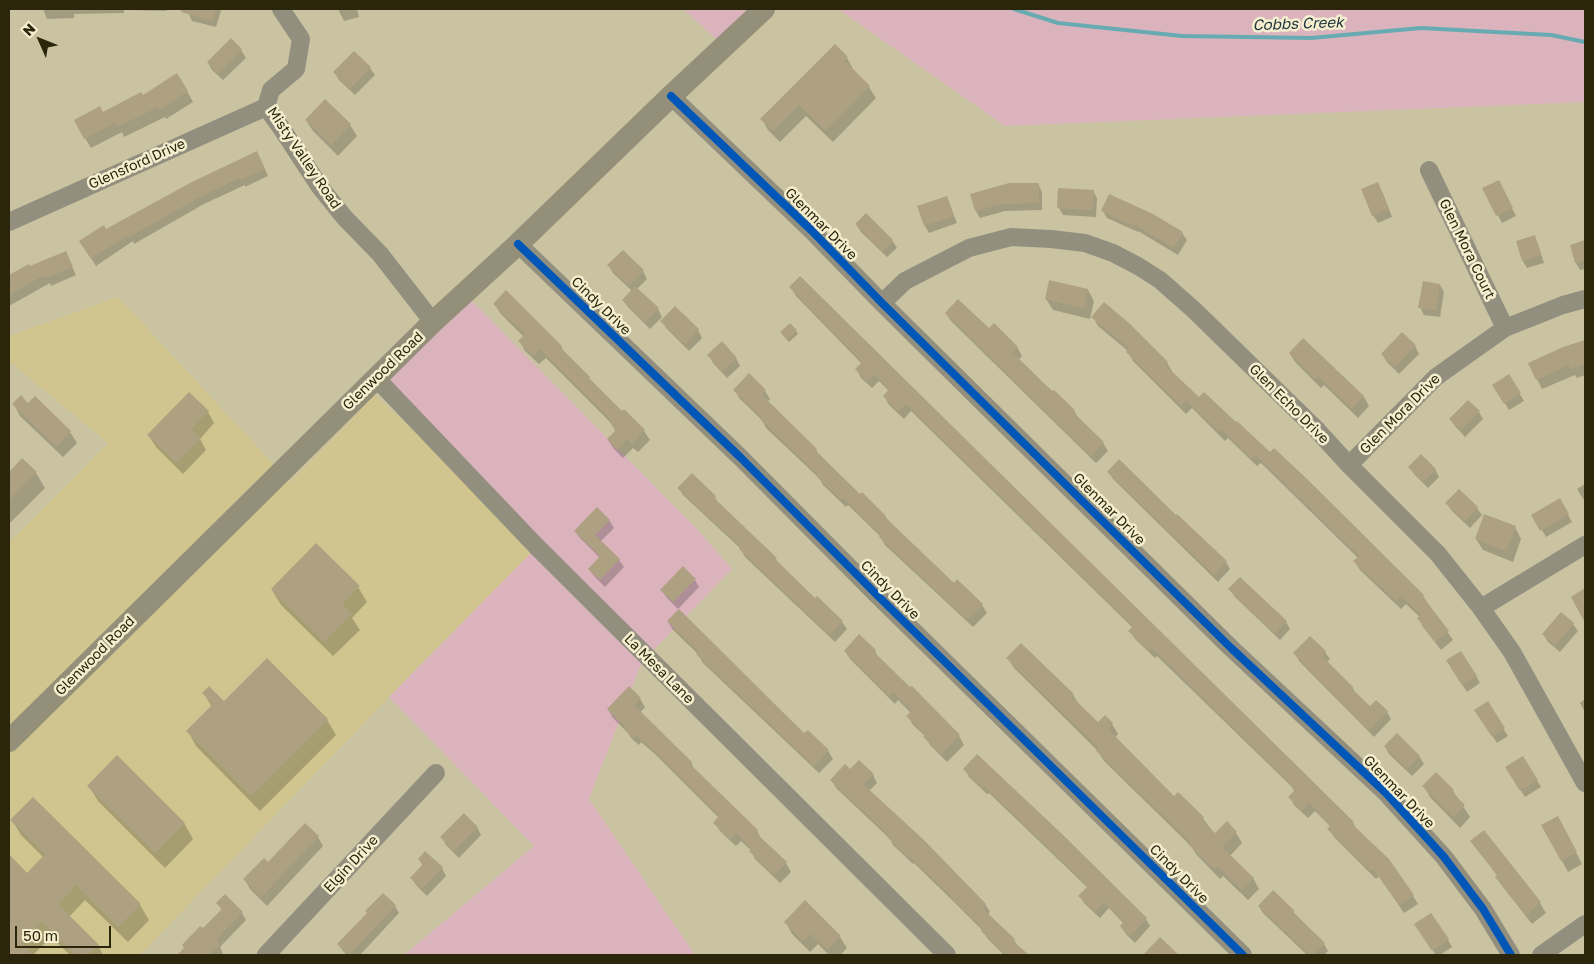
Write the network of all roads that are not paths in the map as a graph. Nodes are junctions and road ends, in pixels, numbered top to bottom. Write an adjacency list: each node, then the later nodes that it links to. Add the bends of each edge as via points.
1 (281, 9): 4 (street, Misty Valley Road, via 301,39 300,46 296,69 271,90)
2 (764, 9): 3 (main road, Glenwood Road)
3 (671, 96): 7 (main road, Glenwood Road); 9 (street, Glenmar Drive)
4 (266, 107): 6 (street, Glensford Drive); 10 (street, Misty Valley Road, via 320,188 380,254)
5 (1429, 170): 11 (street, Glen Mora Court)
6 (9, 222)
7 (518, 244): 10 (main road, Glenwood Road); 22 (street, Cindy Drive, via 740,457)
8 (1585, 299): 11 (street, Glen Mora Drive)
9 (882, 303): 13 (street, Glen Echo Drive, via 905,281 969,248 1011,237 1085,243 1113,253 1160,280 1221,336); 23 (street, Glenmar Drive, via 1230,647 1386,793 1444,857 1483,909)
10 (433, 322): 12 (main road, Glenwood Road)
11 (1505, 328): 13 (street, Glen Mora Drive, via 1436,377)
12 (376, 378): 16 (main road, Glenwood Road); 21 (street, La Mesa Lane, via 537,547)
13 (1349, 465): 15 (street, Glen Echo Drive, via 1438,554)
14 (1585, 545): 15 (street)
15 (1481, 608): 18 (street, Glen Echo Drive, via 1512,652)
16 (9, 741)
17 (436, 772): 20 (street, Elgin Drive)
18 (1585, 783)
19 (1585, 924): 24 (street)
20 (266, 955)
21 (947, 955)
22 (1243, 955)
23 (1511, 955)
24 (1541, 955)

